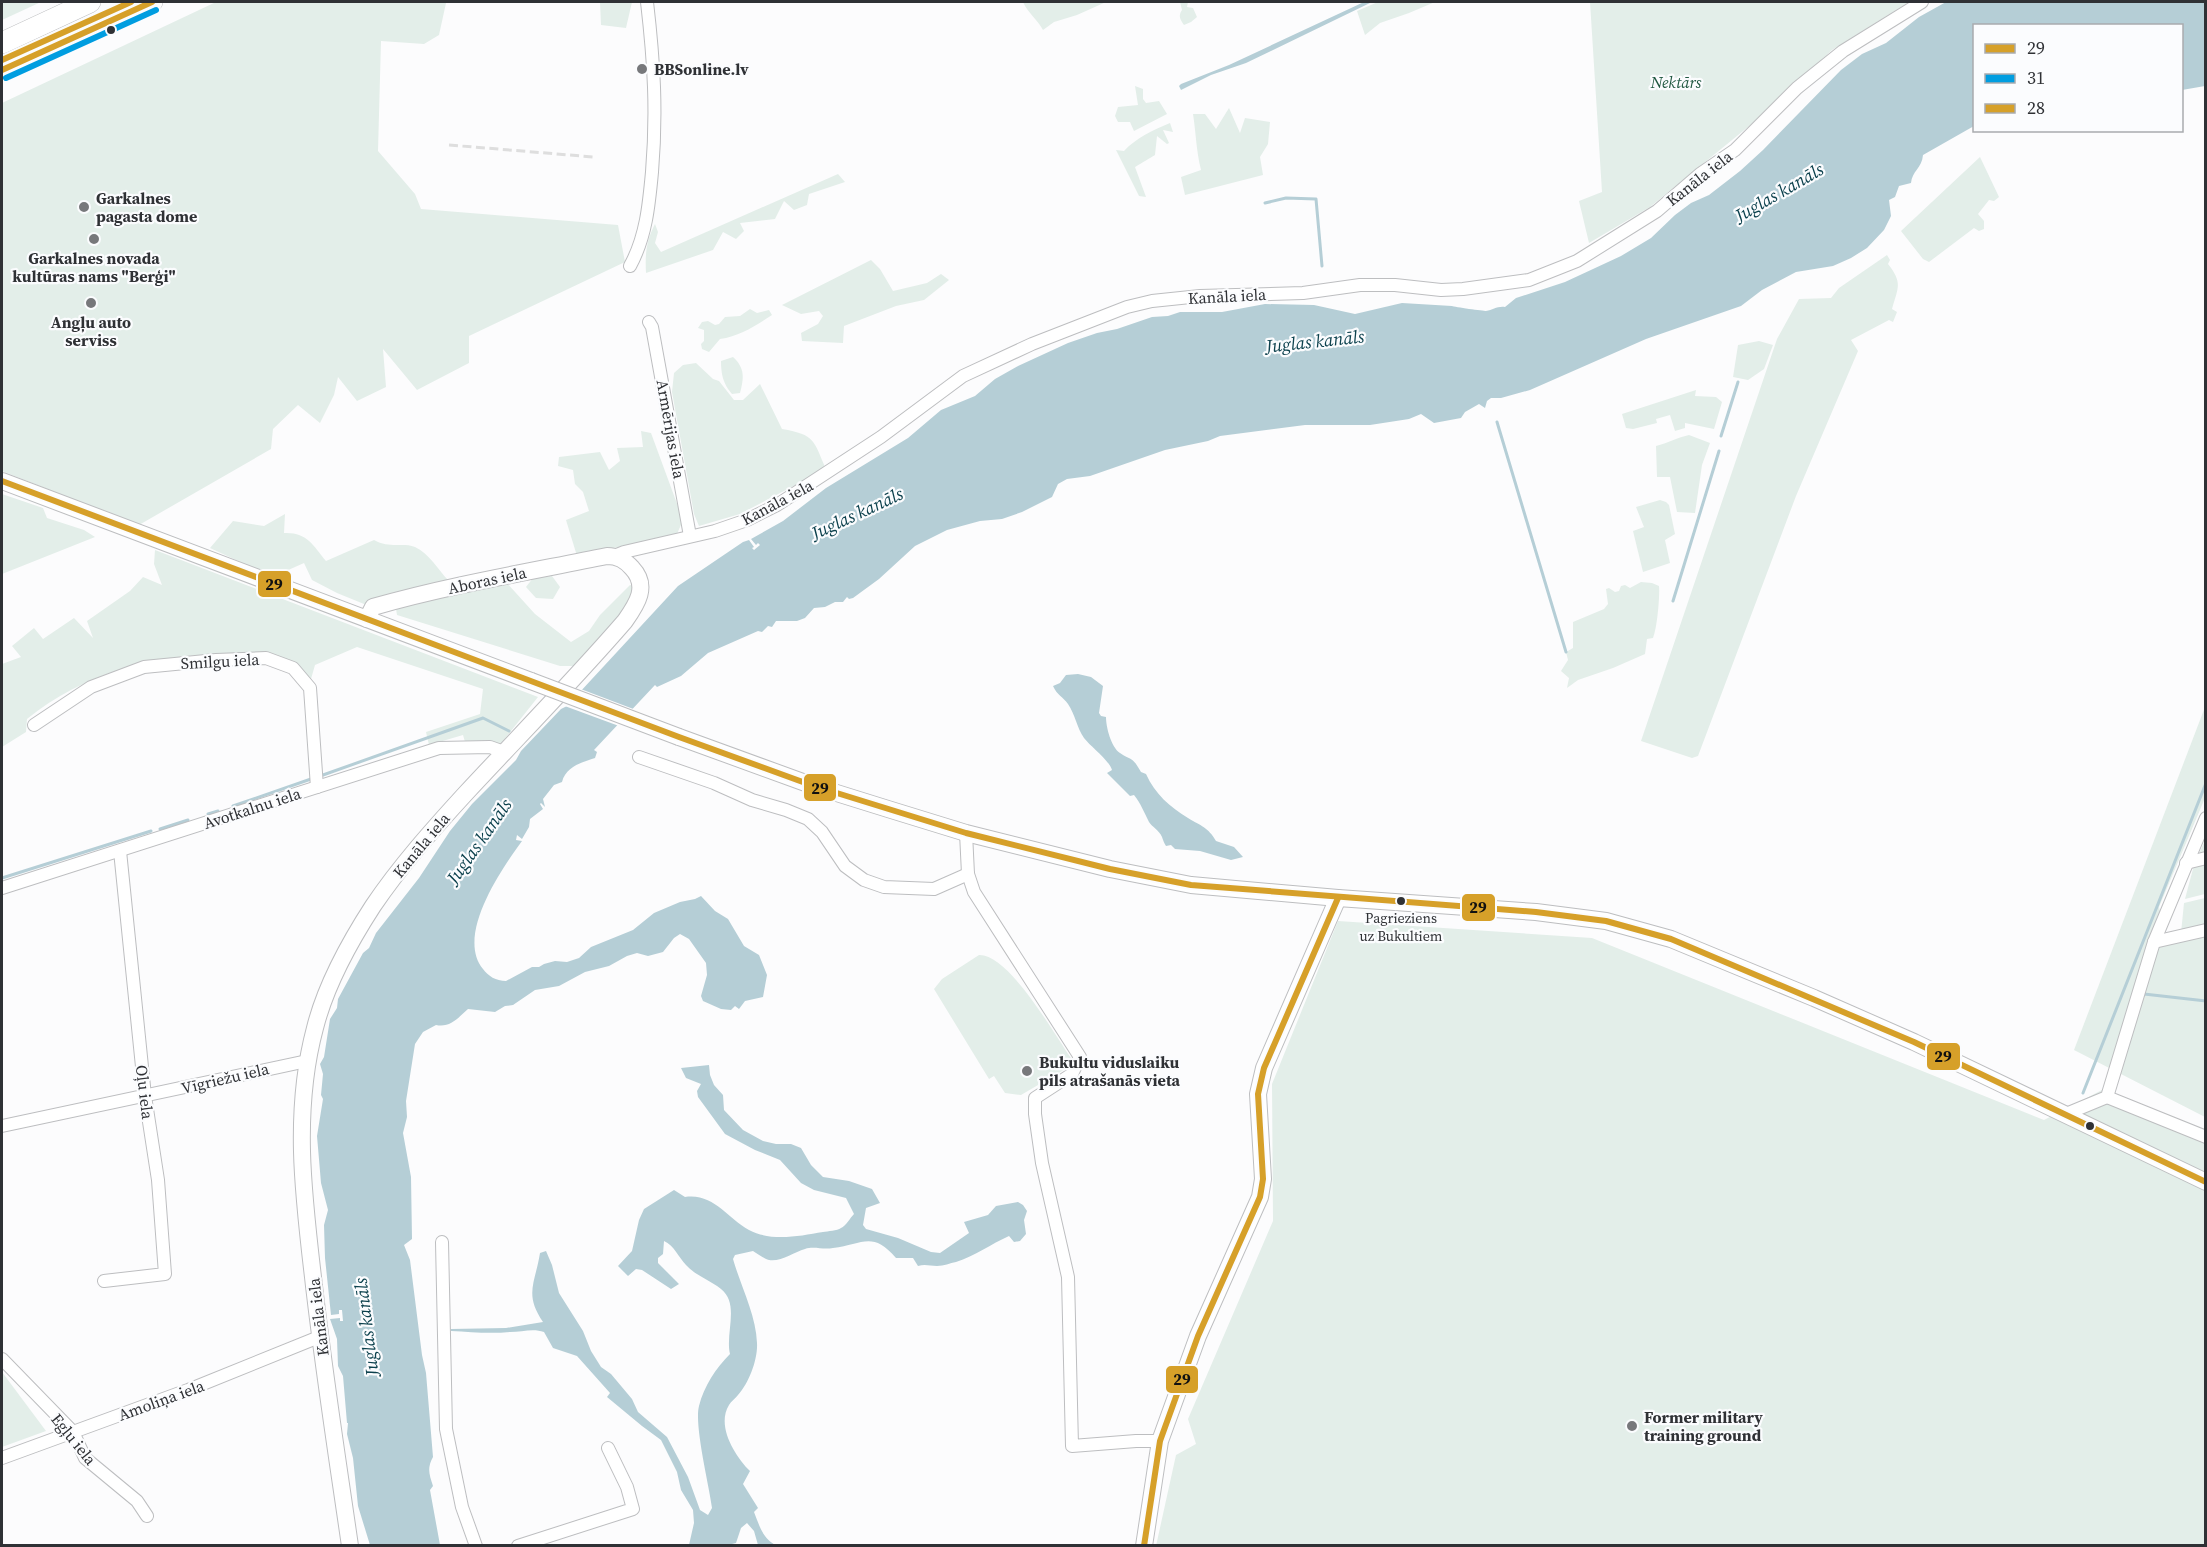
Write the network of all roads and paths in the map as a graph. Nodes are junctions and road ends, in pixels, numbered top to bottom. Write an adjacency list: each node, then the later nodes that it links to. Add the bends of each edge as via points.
1 (90, 2): 5 (highway)
2 (152, 2): 6 (highway)
3 (646, 2): 7 (street, via 656,123 650,203)
4 (1922, 2): 10 (street, Kanāla iela, via 1843,51 1797,88 1735,150 1657,211 1577,261 1529,280 1463,289 1359,285 1303,293 1200,296 1127,307 963,376 881,437 777,505 726,528)
5 (2, 43)
6 (2, 70)
7 (630, 266)
8 (649, 322): 10 (street, Armērijas iela)
9 (2, 481): 12 (main road)
10 (690, 536): 11 (street, Kanāla iela)
11 (614, 556): 12 (main road, Aboras iela, via 392,602 373,607); 14 (main road, Kanāla iela, via 639,576 642,586 637,604 603,647)
12 (367, 619): 18 (main road, bridge, via 811,785)
13 (34, 725): 16 (street, Smilgu iela, via 91,687 144,667 266,658 293,668 310,688)
14 (504, 752): 16 (street, Avotkalnu iela, via 490,747 439,748); 27 (main road, Kanāla iela, via 438,824 373,906 324,999)
15 (639, 758): 22 (street, via 808,819 846,866 864,880 884,887 934,889)
16 (316, 787): 19 (street, Avotkalnu iela)
17 (2205, 818): 21 (street)
18 (966, 833): 22 (street); 24 (main road, via 1191,885)
19 (120, 851): 23 (street, Avotkalnu iela); 28 (street, Oļu iela)
20 (2205, 858): 21 (street)
21 (2186, 863): 26 (street)
22 (968, 874): 39 (street, via 974,892 1080,1057 1072,1074 1035,1098 1042,1163 1068,1277 1072,1446)
23 (2, 888)
24 (1338, 898): 30 (main road, via 1536,912 1606,921 1671,939 1824,1002); 39 (main road, via 1264,1068 1258,1094 1263,1179 1260,1197 1198,1336)
25 (2205, 930): 26 (street)
26 (2154, 942): 29 (street)
27 (307, 1061): 28 (street, Vīgriežu iela); 36 (main road, Kanāla iela, via 301,1164)
28 (145, 1096): 31 (street, Vīgriežu iela); 35 (street, Oļu iela, via 158,1180 165,1274)
29 (2107, 1097): 30 (street); 32 (street)
30 (2066, 1114): 33 (main road)
31 (2, 1126)
32 (2205, 1137)
33 (2205, 1182)
34 (442, 1242): 44 (street, via 446,1428 462,1508)
35 (104, 1281)
36 (320, 1338): 38 (street, Amoliņa iela); 43 (main road, Kanāla iela)
37 (2, 1359): 38 (street, Egļu iela)
38 (73, 1432): 41 (street, Amoliņa iela); 42 (street, Egļu iela, via 85,1458 137,1501)
39 (1160, 1441): 46 (main road)
40 (608, 1448): 45 (street, via 633,1509)
41 (2, 1458)
42 (147, 1516)
43 (350, 1545)
44 (476, 1545)
45 (518, 1545)
46 (1144, 1545)

